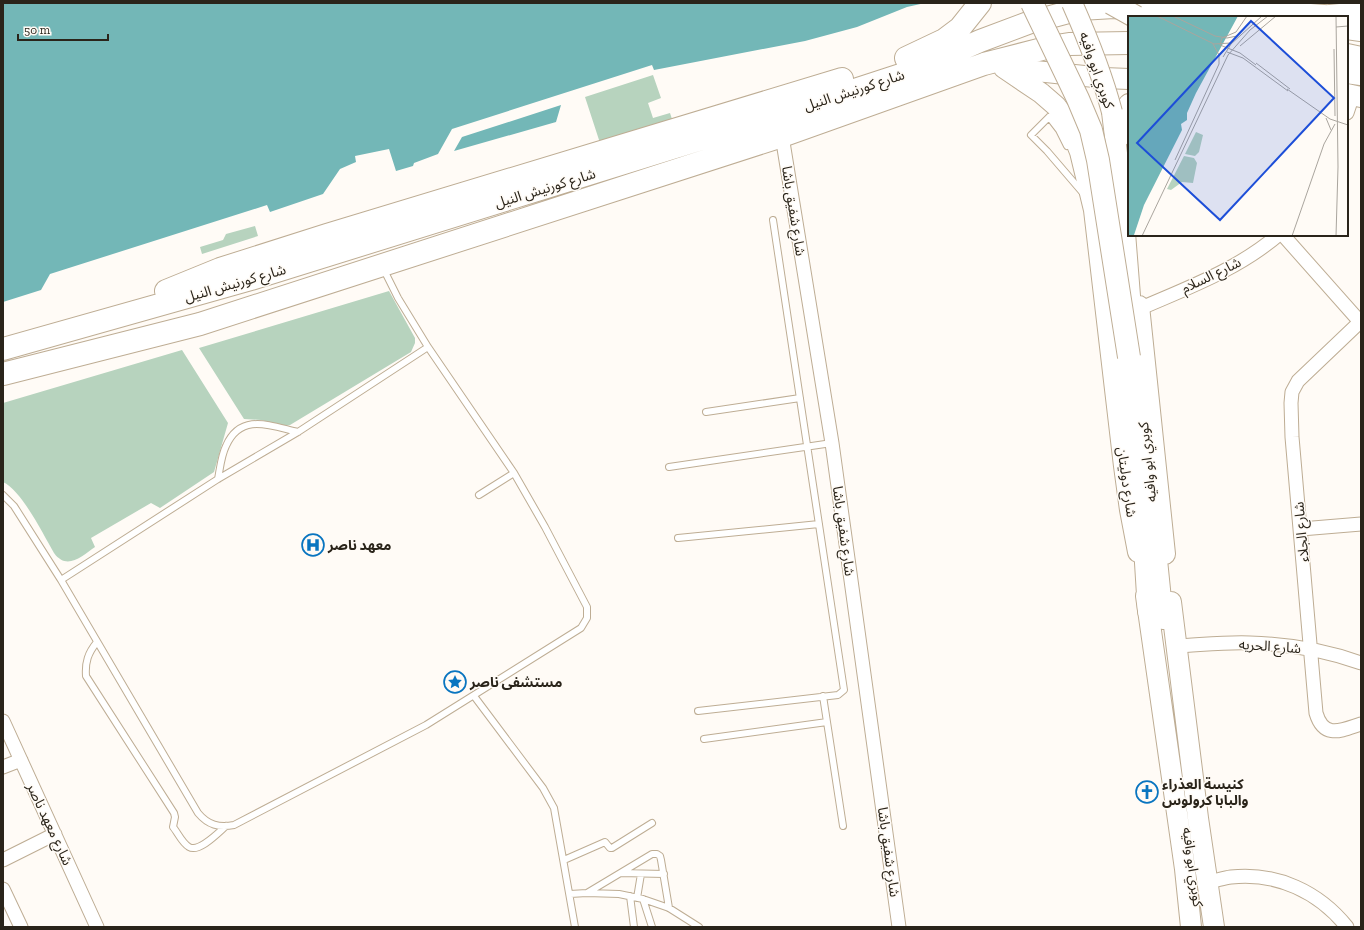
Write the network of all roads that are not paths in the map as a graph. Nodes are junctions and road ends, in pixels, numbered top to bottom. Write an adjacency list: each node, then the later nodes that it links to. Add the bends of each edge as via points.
1 (980, 3): 40 (highway, via 960,28 944,40 905,58 327,234 220,269)
2 (1032, 3): 61 (highway, bridge, via 1078,98 1091,130 1098,160 1129,357 1138,434)
3 (1111, 3): 7 (highway, bridge)
4 (1206, 3): 9 (highway, via 1244,10)
5 (1084, 5): 8 (highway, شارع كورنيش النيل, via 1178,9); 36 (highway, شارع كورنيش النيل, via 1028,23 875,84); 99 (main road, كوبري ابو وافيه, bridge, via 1092,48 1112,112 1170,687)
6 (1361, 13): 10 (highway)
7 (1134, 16)
8 (1247, 16)
9 (1325, 16)
10 (1344, 16)
11 (1348, 18): 12 (highway)
12 (1361, 20)
13 (1348, 28): 14 (highway)
14 (1361, 30)
15 (1128, 43): 16 (highway, شارع كورنيش النيل, via 1069,44)
16 (1028, 52): 20 (highway, via 1044,58 1062,59); 22 (highway, شارع كورنيش النيل)
17 (1348, 54): 19 (highway)
18 (1348, 54): 21 (highway)
19 (1361, 54)
20 (1128, 55)
21 (1361, 58)
22 (994, 66): 25 (main road, شارع كورنيش النيل); 27 (highway, شارع كورنيش النيل); 28 (main road, شارع دوليتان, via 1041,93 1056,106 1068,122)
23 (1348, 72): 24 (highway)
24 (1361, 74)
25 (1128, 79)
26 (1128, 105): 30 (main road, via 1121,122)
27 (782, 136): 35 (highway, شارع كورنيش النيل); 49 (street, شارع شفيق باشا)
28 (1078, 144): 29 (main road, شارع دوليتان); 29 (lane, via 1069,149 1049,118 1031,135)
29 (1091, 198): 61 (main road, شارع دوليتان, via 1130,510)
30 (1128, 208)
31 (773, 220): 46 (lane)
32 (1131, 236): 39 (main road, شارع دوليتان)
33 (1277, 236): 39 (street, شارع السلام, via 1217,274)
34 (1285, 236): 41 (street)
35 (381, 265): 38 (highway, شارع كورنيش النيل); 43 (lane)
36 (251, 279): 37 (highway, شارع كورنيش النيل); 38 (highway, via 248,284 248,297)
37 (192, 296): 40 (highway, شارع كورنيش النيل); 42 (highway, via 202,305 203,318)
38 (257, 305): 42 (highway, شارع كورنيش النيل)
39 (1139, 309): 63 (main road, شارع دوليتان)
40 (104, 320): 44 (highway, شارع كورنيش النيل)
41 (1361, 322): 58 (street, شارع الجلاء, via 1298,381 1292,392 1292,437)
42 (200, 324): 45 (highway, شارع كورنيش النيل)
43 (428, 348): 48 (lane); 52 (lane)
44 (3, 349)
45 (3, 374)
46 (800, 398): 47 (lane); 50 (lane)
47 (706, 412)
48 (298, 432): 53 (lane); 53 (lane, via 253,423 242,427 232,435 225,447)
49 (832, 442): 50 (lane); 97 (street, شارع شفيق باشا)
50 (807, 446): 51 (lane); 56 (lane)
51 (669, 467)
52 (514, 473): 54 (lane); 66 (lane, via 583,597 587,607 587,618 582,628)
53 (218, 479): 60 (lane)
54 (479, 495)
55 (3, 496): 60 (lane, via 14,506)
56 (819, 524): 59 (lane); 67 (lane, via 844,690 838,695)
57 (1361, 524): 58 (street)
58 (1301, 529): 64 (street, شارع الجلاء)
59 (678, 538)
60 (61, 580): 62 (lane)
61 (1149, 611): 98 (main road, شارع دوليتان)
62 (97, 642): 76 (lane, via 198,813 210,824); 76 (lane, via 87,658 86,676 174,813 173,827 187,846 197,849)
63 (1176, 646): 64 (street, شارع الحريه, via 1250,643); 84 (main road, شارع دوليتان)
64 (1311, 648): 65 (street, شارع الحريه); 71 (street, شارع الجلاء, via 1318,720 1329,730 1338,732)
65 (1361, 663)
66 (474, 696): 76 (lane, via 426,725); 80 (lane, via 551,801)
67 (823, 696): 68 (lane); 70 (lane)
68 (698, 711)
69 (3, 721): 73 (street, شارع معهد ناصر)
70 (827, 722): 72 (lane); 77 (lane)
71 (1361, 724)
72 (704, 739)
73 (21, 760): 74 (street); 78 (street, شارع معهد ناصر)
74 (3, 768)
75 (652, 823): 80 (lane, via 612,848 604,842)
76 (226, 826)
77 (843, 826)
78 (55, 834): 79 (street); 92 (street, شارع معهد ناصر)
79 (3, 860)
80 (564, 860): 87 (lane)
81 (621, 873): 82 (lane); 83 (lane, via 652,854 657,854 660,856); 86 (lane)
82 (641, 874): 83 (lane); 89 (lane)
83 (664, 874): 90 (lane)
84 (1207, 882): 100 (main road, شارع دوليتان); 101 (street, via 1231,877 1280,881 1303,890 1324,903)
85 (3, 889): 91 (street)
86 (587, 893): 87 (lane); 88 (lane)
87 (570, 894): 93 (lane)
88 (630, 896): 89 (lane); 94 (lane)
89 (640, 899): 90 (lane); 95 (lane)
90 (669, 908): 96 (lane)
91 (21, 927)
92 (97, 927)
93 (575, 927)
94 (634, 927)
95 (652, 927)
96 (699, 927)
97 (899, 927)
98 (1191, 927)
99 (1201, 927)
100 (1214, 927)
101 (1347, 927)

